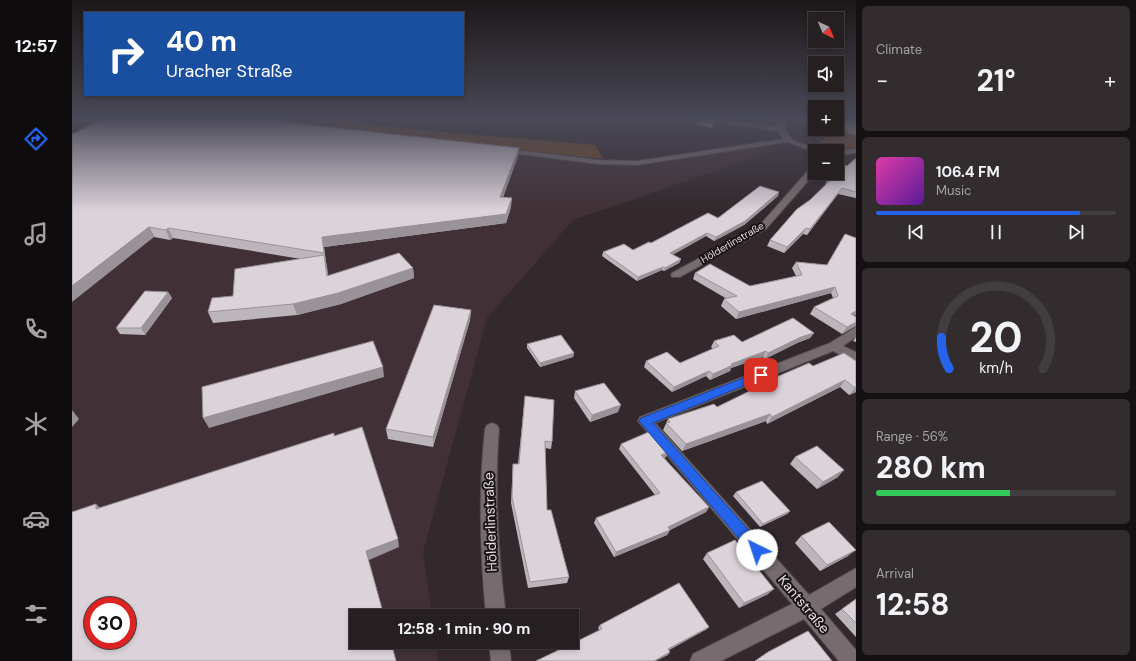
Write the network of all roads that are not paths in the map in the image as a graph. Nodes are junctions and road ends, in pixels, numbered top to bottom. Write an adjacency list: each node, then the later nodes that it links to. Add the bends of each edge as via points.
1 (491, 149): 2 (street, via 598,162 637,163)
2 (730, 149)
3 (856, 151): 4 (street)
4 (844, 152)
5 (808, 176): 6 (street, Hölderlinstraße, via 762,227)
6 (676, 275)
7 (856, 331): 8 (street)
8 (834, 346): 9 (street); 12 (street, Kantstraße, via 645,421)
9 (856, 358)
10 (492, 429): 13 (street, Hölderlinstraße, via 487,507)
11 (856, 578): 12 (street)
12 (807, 607): 16 (street); 17 (street, Kantstraße)
13 (495, 609)
14 (499, 649): 15 (street)
15 (501, 661)
16 (700, 661)
17 (852, 661)

